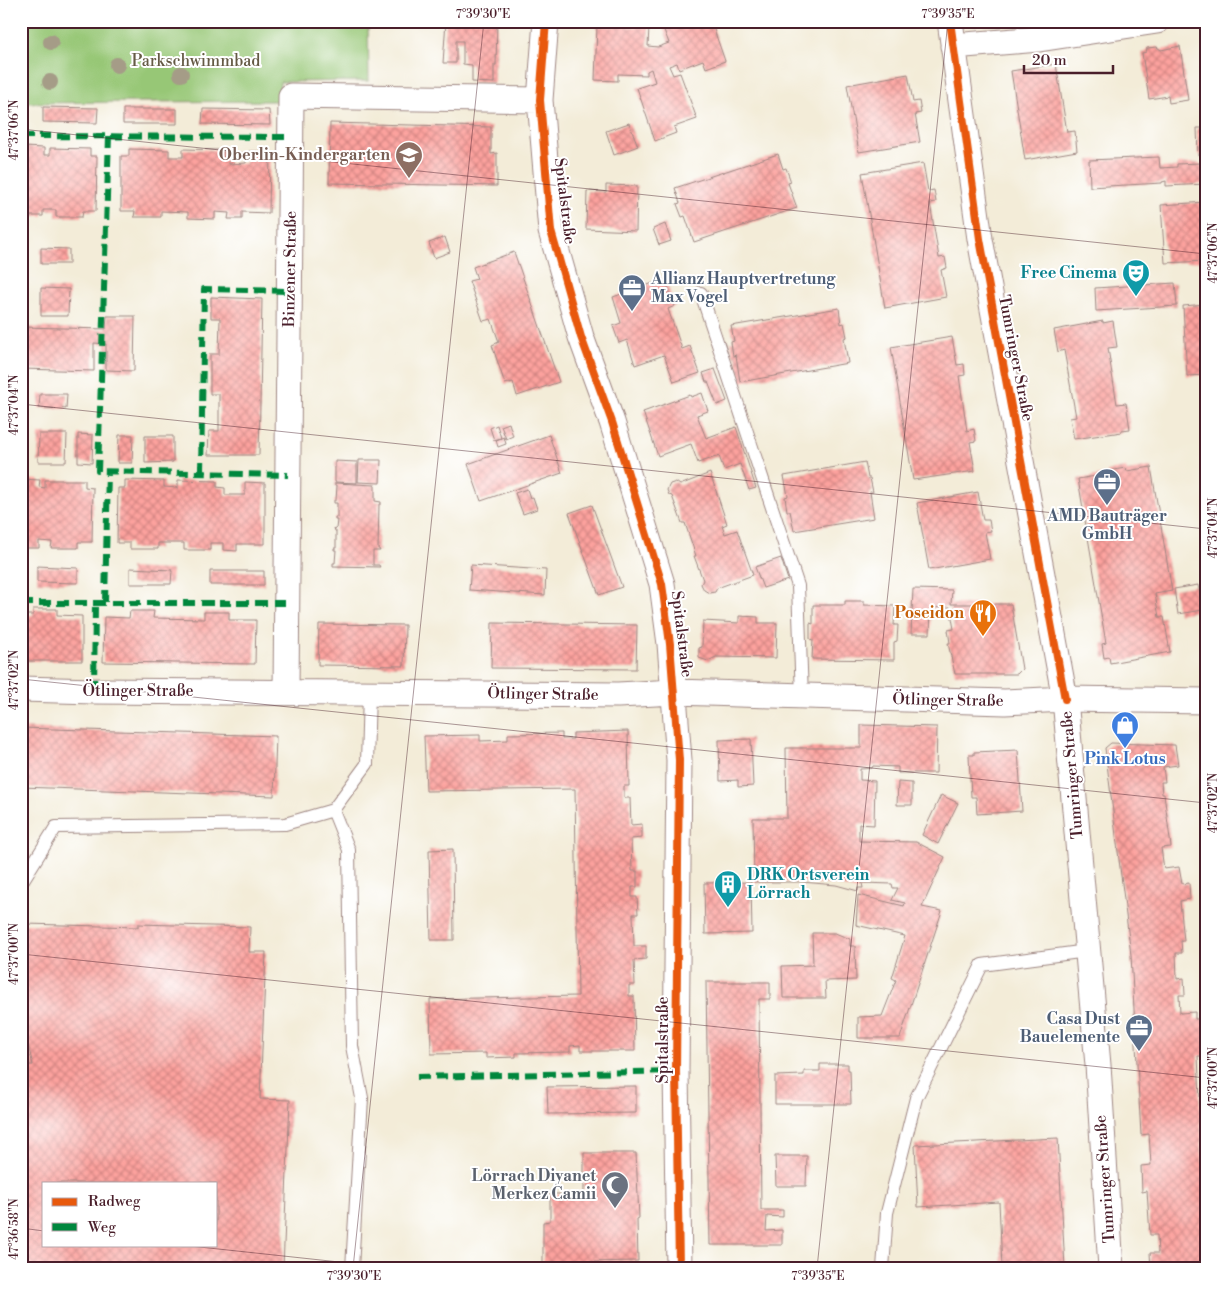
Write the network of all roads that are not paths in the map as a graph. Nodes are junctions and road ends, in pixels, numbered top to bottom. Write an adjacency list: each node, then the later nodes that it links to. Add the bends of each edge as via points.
1 (546, 21): 5 (street, Spitalstraße)
2 (950, 21): 4 (street, Tumringer Straße)
3 (1157, 21): 4 (street, via 1040,39)
4 (953, 46): 12 (street, Tumringer Straße, via 980,239)
5 (540, 100): 8 (street, Binzener Straße, via 291,96); 10 (street, Spitalstraße, via 551,231 581,337 612,422 662,584)
6 (701, 293): 11 (lane, via 798,586)
7 (21, 689): 8 (street, Ötlinger Straße)
8 (286, 692): 9 (street, Ötlinger Straße)
9 (369, 692): 10 (street, Ötlinger Straße, via 618,695); 14 (lane, via 367,764)
10 (675, 692): 11 (street, Ötlinger Straße); 18 (street, Spitalstraße, via 679,760 676,1071)
11 (802, 697): 12 (street, Ötlinger Straße, via 1005,702)
12 (1065, 699): 13 (street, Ötlinger Straße); 16 (street, Tumringer Straße)
13 (1206, 701)
14 (333, 810): 15 (lane, via 285,824 56,827); 17 (lane, via 349,850 352,1046 362,1098)
15 (21, 883)
16 (1087, 951): 19 (lane, via 982,964 916,1098 887,1213); 20 (street, Tumringer Straße)
17 (352, 1268)
18 (680, 1268)
19 (883, 1268)
20 (1111, 1268)

